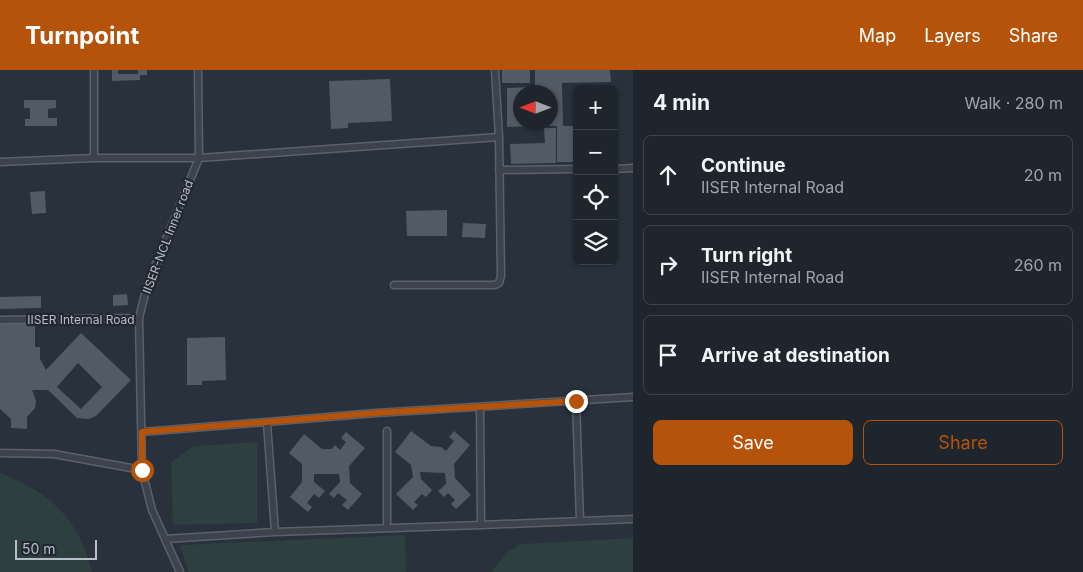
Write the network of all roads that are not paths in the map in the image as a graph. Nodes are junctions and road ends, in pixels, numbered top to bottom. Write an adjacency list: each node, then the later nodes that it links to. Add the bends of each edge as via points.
1 (94, 70): 5 (lane)
2 (198, 70): 6 (lane)
3 (495, 70): 4 (lane)
4 (498, 137): 6 (lane); 11 (lane)
5 (94, 158): 6 (lane); 7 (lane)
6 (199, 158): 13 (lane, IISER-NCL Inner road, via 147,286)
7 (0, 162)
8 (633, 168): 10 (lane)
9 (573, 169): 11 (lane)
10 (618, 169)
11 (499, 170): 12 (lane, via 501,276 498,283)
12 (394, 285)
13 (139, 318): 14 (lane, IISER Internal Road); 20 (lane, IISER Internal Road)
14 (0, 320)
15 (633, 397): 16 (lane)
16 (576, 401): 17 (lane); 24 (lane)
17 (480, 408): 18 (lane); 25 (lane)
18 (268, 423): 20 (lane); 27 (lane)
19 (387, 431): 26 (lane)
20 (142, 432): 22 (lane, IISER Internal Road)
21 (0, 453): 22 (lane, via 54,454)
22 (142, 470): 28 (lane, IISER Internal Road, via 152,510)
23 (633, 520): 24 (lane)
24 (580, 521): 25 (lane)
25 (481, 525): 26 (lane)
26 (387, 528): 27 (lane)
27 (275, 532): 28 (lane)
28 (165, 539): 29 (lane, IISER Internal Road)
29 (180, 572)

